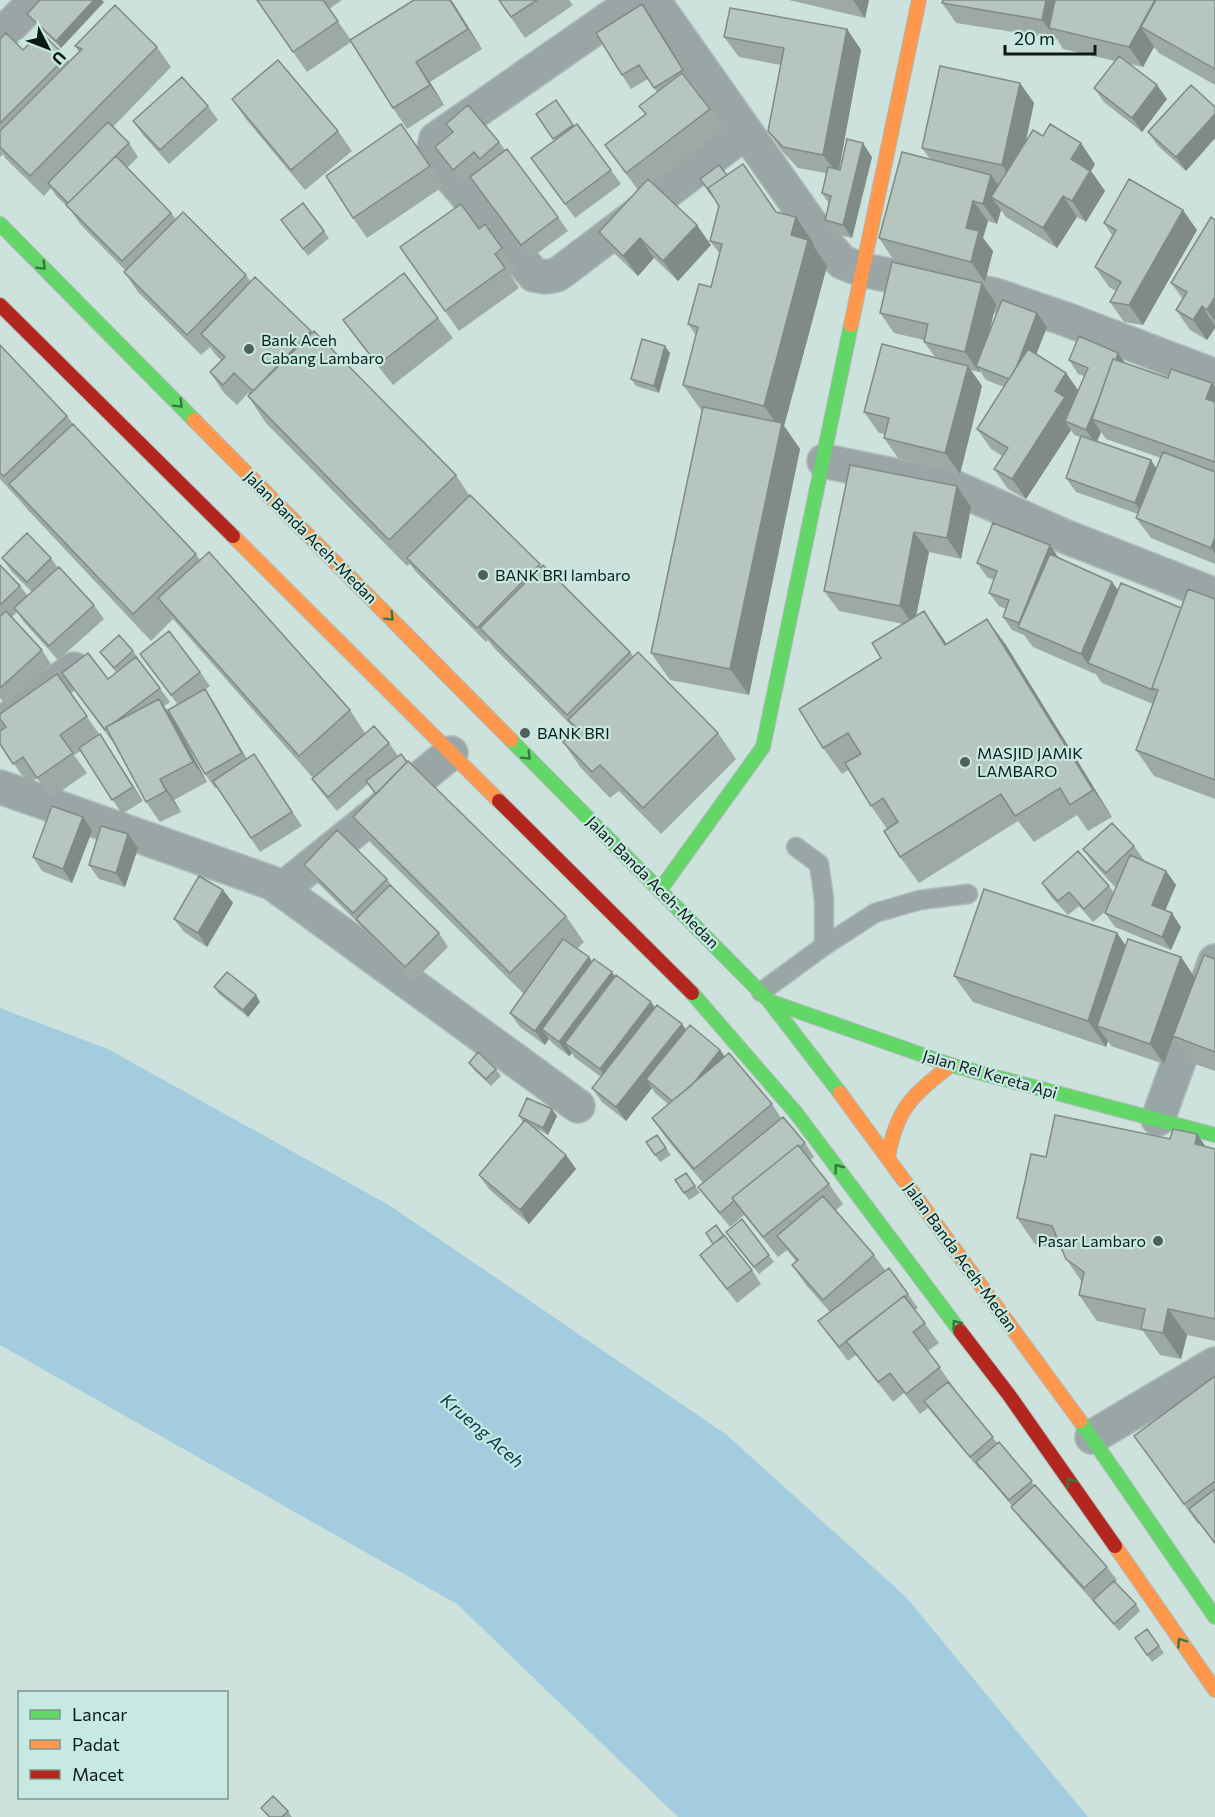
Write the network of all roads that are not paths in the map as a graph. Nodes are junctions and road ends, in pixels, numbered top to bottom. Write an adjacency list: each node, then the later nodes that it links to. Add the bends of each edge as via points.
1 (36, 0): 5 (street)
2 (636, 0): 6 (street, via 436,139 433,153 439,163 534,275 546,277 557,275)
3 (653, 0): 6 (street)
4 (919, 0): 8 (main road)
5 (0, 36)
6 (746, 132): 8 (street, via 820,237 842,262)
7 (0, 224): 19 (main road, Jalan Banda Aceh-Medan, one-way to 19)
8 (862, 270): 10 (street, via 995,295); 11 (main road)
9 (0, 306): 15 (main road)
10 (1215, 376)
11 (824, 460): 12 (street, via 956,488 1064,536); 19 (main road, via 763,747)
12 (1215, 595)
13 (74, 669): 14 (street)
14 (0, 725)
15 (452, 753): 18 (street); 32 (main road, one-way to 15, via 1009,1395 796,1113 706,1006)
16 (0, 787): 18 (street)
17 (796, 847): 21 (lane, via 819,864)
18 (281, 890): 25 (street)
19 (660, 890): 23 (main road, Jalan Banda Aceh-Medan)
20 (968, 894): 21 (lane, via 920,900 875,913)
21 (824, 946): 23 (lane)
22 (1215, 962): 26 (street)
23 (765, 996): 24 (main road, Jalan Rel Kereta Api); 28 (main road, Jalan Banda Aceh-Medan)
24 (951, 1065): 26 (main road, Jalan Rel Kereta Api); 28 (main road, via 900,1111 891,1133)
25 (578, 1106)
26 (1158, 1119): 27 (main road, Jalan Rel Kereta Api)
27 (1215, 1135)
28 (888, 1157): 30 (main road, Jalan Banda Aceh-Medan)
29 (1215, 1364): 30 (street)
30 (1092, 1437): 31 (main road, Jalan Banda Aceh-Medan)
31 (1215, 1617)
32 (1214, 1686)

